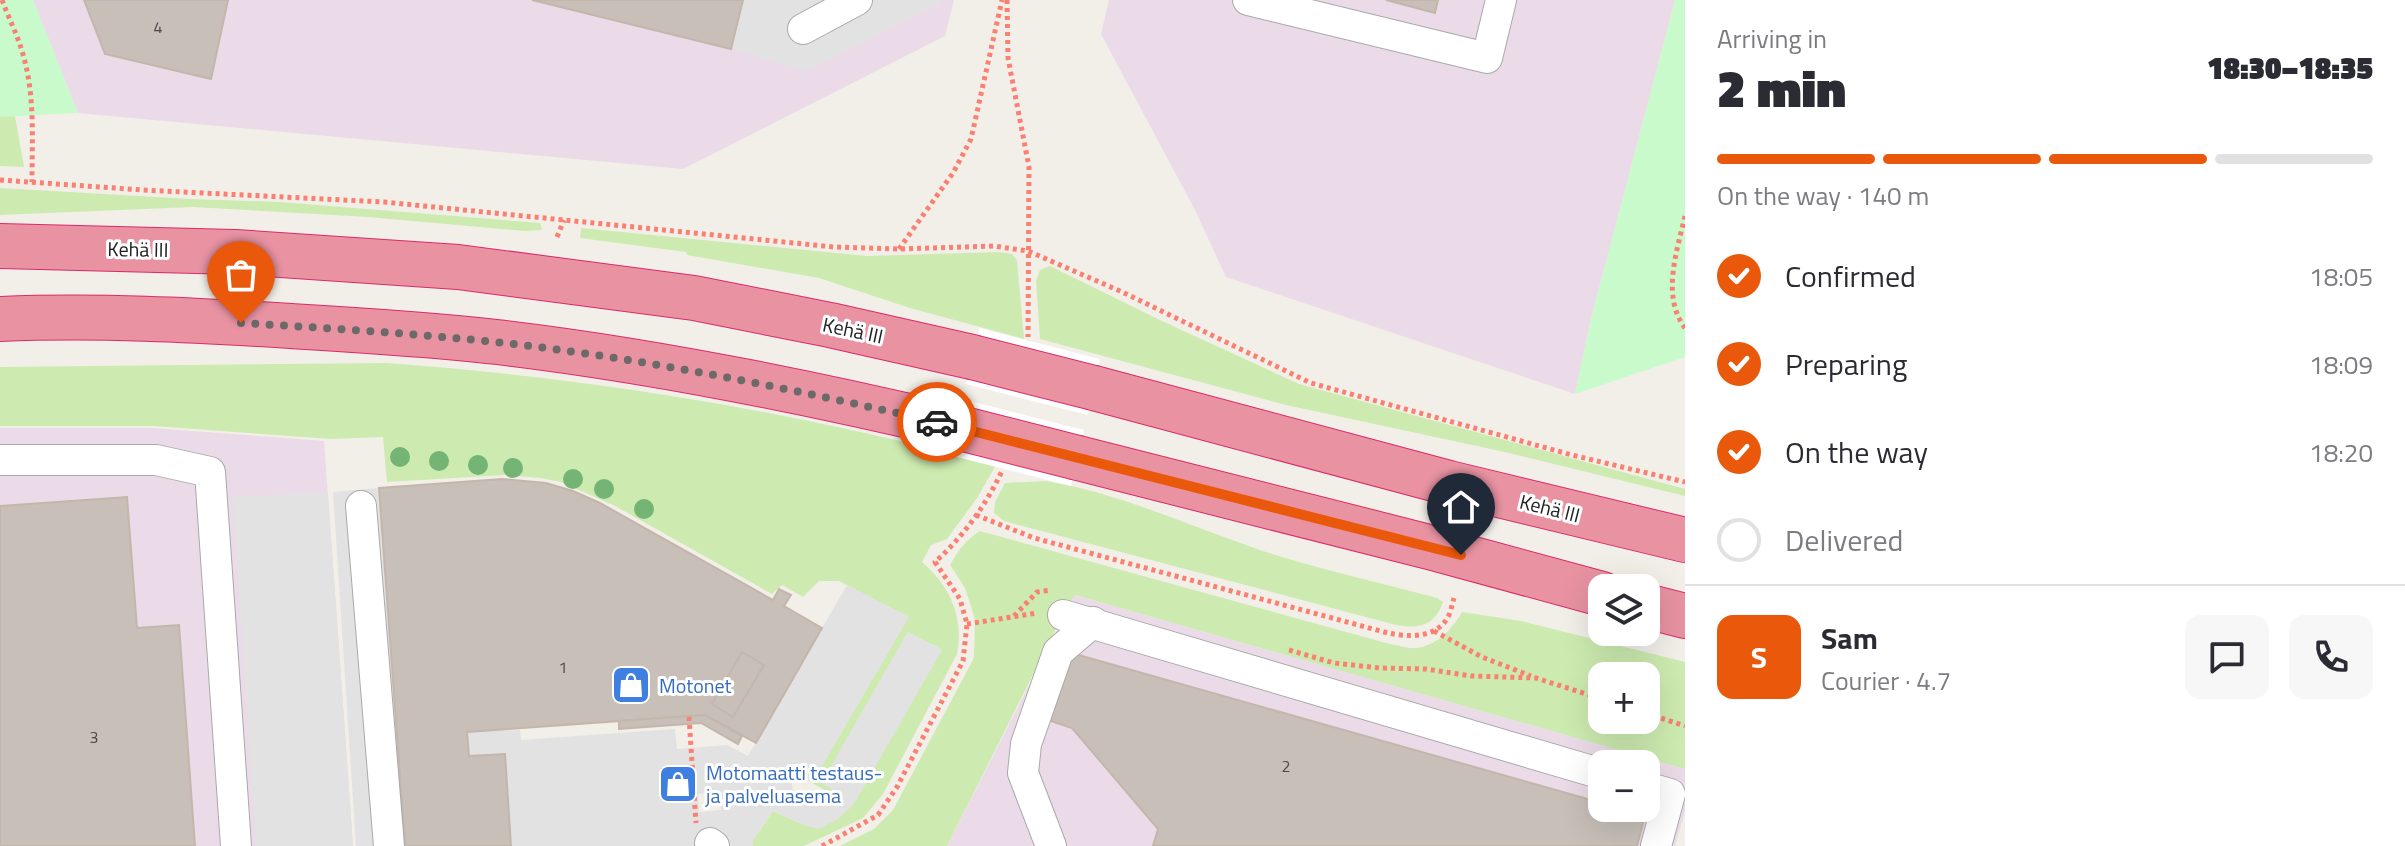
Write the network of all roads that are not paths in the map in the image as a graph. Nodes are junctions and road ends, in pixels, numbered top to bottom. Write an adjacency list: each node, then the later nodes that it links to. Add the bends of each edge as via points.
1 (857, 0): 4 (lane)
2 (1248, 0): 3 (lane, via 1487,58)
3 (1501, 0)
4 (803, 29)
5 (0, 246): 9 (highway, Kehä III, bridge, via 235,252 458,267 694,298 972,357)
6 (0, 319): 10 (highway, bridge, via 214,321 496,342 689,370 956,427)
7 (0, 460): 17 (lane, via 156,460 210,472)
8 (361, 506): 18 (lane)
9 (1685, 540)
10 (1588, 590)
11 (1057, 602): 14 (lane)
12 (1660, 610): 13 (highway)
13 (1685, 616)
14 (1093, 622): 15 (lane); 19 (lane, via 1058,652 1026,744 1023,773)
15 (1588, 770)
16 (1660, 791): 20 (lane, via 1670,794)
17 (236, 846)
18 (389, 846)
19 (1051, 846)
20 (1656, 846)

